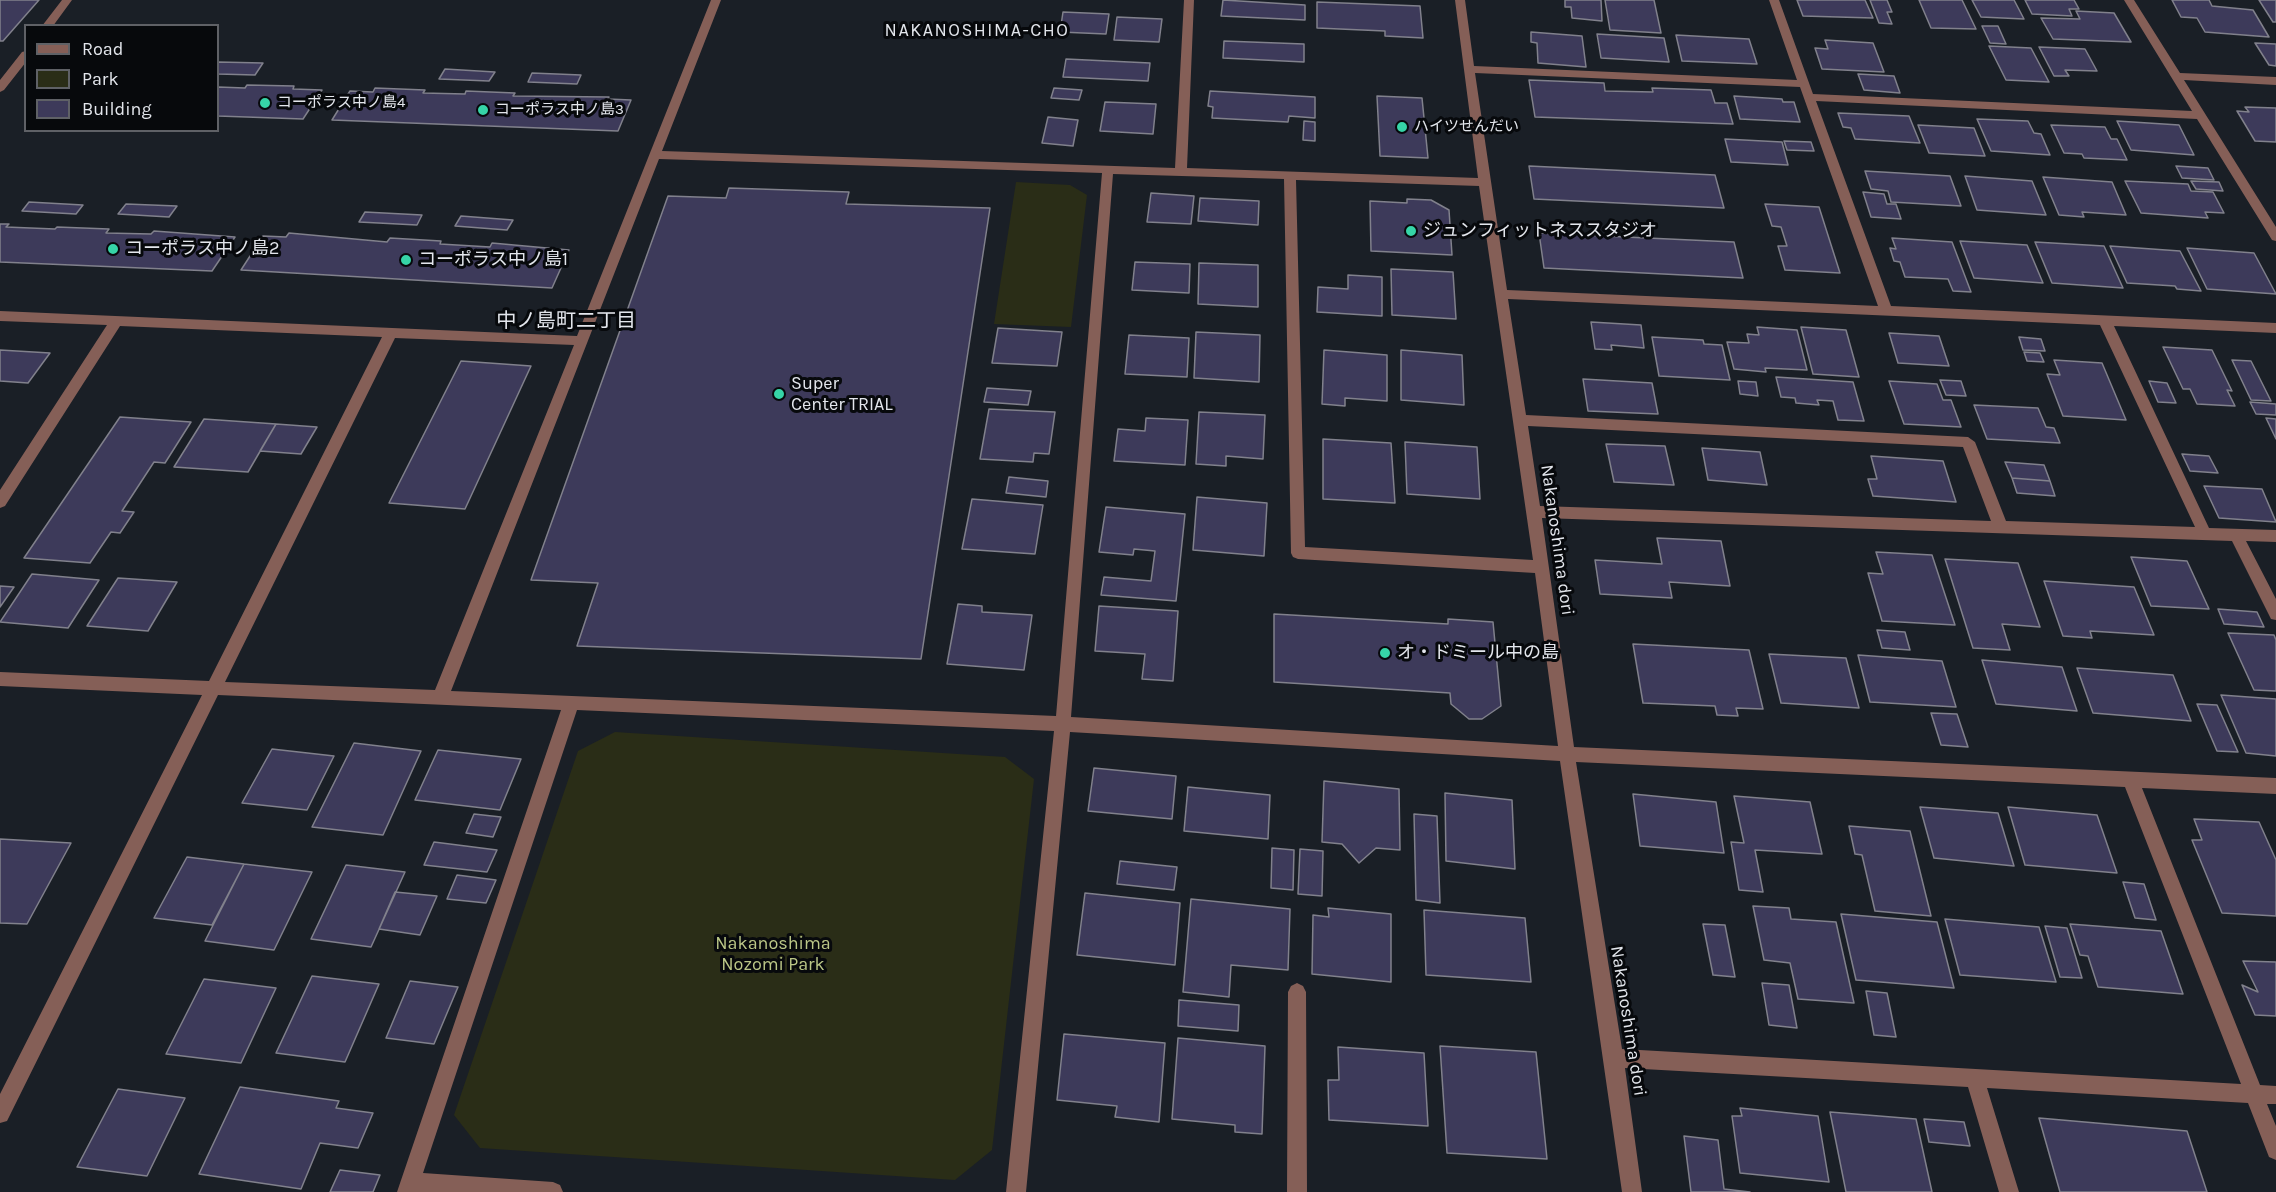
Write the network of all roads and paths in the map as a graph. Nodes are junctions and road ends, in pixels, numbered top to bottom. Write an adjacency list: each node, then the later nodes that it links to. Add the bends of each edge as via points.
1 (67, 0): 7 (street)
2 (716, 0): 16 (street)
3 (1189, 0): 18 (street)
4 (1460, 0): 9 (street, Nakanoshima dori)
5 (1774, 0): 12 (street)
6 (2129, 0): 10 (street)
7 (49, 24)
8 (24, 57): 13 (street)
9 (1469, 69): 12 (street); 20 (street, Nakanoshima dori)
10 (2176, 76): 11 (street); 15 (street)
11 (2276, 81)
12 (1804, 84): 14 (street)
13 (0, 88)
14 (1808, 97): 15 (street); 23 (street)
15 (2199, 115): 21 (street)
16 (655, 155): 17 (street); 29 (street)
17 (1108, 168): 18 (street); 43 (street)
18 (1181, 171): 19 (street)
19 (1290, 174): 20 (street); 37 (street, via 1298,552)
20 (1484, 182): 22 (street, Nakanoshima dori)
21 (2276, 237)
22 (1501, 294): 23 (street); 30 (street, Nakanoshima dori)
23 (1886, 311): 26 (street)
24 (0, 316): 25 (street)
25 (117, 320): 28 (street); 31 (street)
26 (2104, 321): 27 (street); 34 (street)
27 (2276, 328)
28 (391, 333): 29 (street); 40 (street)
29 (582, 342): 41 (street)
30 (1520, 420): 32 (street, Nakanoshima dori); 33 (street, via 1968,442)
31 (0, 502)
32 (1534, 512): 33 (street); 37 (street, Nakanoshima dori)
33 (2001, 527): 34 (street)
34 (2205, 534): 35 (street)
35 (2236, 535): 36 (street); 38 (street)
36 (2276, 536)
37 (1540, 567): 44 (street, Nakanoshima dori)
38 (2276, 614)
39 (0, 679): 40 (street)
40 (214, 690): 41 (street); 52 (street)
41 (440, 698): 42 (street)
42 (571, 705): 43 (street); 54 (street)
43 (1063, 724): 44 (street); 56 (street)
44 (1567, 754): 45 (street); 48 (street, Nakanoshima dori)
45 (2130, 779): 46 (street); 50 (street)
46 (2276, 786)
47 (1297, 992): 57 (street)
48 (1614, 1058): 49 (street); 58 (street, Nakanoshima dori)
49 (1976, 1079): 50 (street); 59 (street)
50 (2254, 1094): 51 (street); 53 (street)
51 (2276, 1095)
52 (0, 1114)
53 (2276, 1150)
54 (409, 1187): 55 (street)
55 (553, 1192)
56 (1016, 1192)
57 (1297, 1192)
58 (1632, 1192)
59 (2008, 1192)

